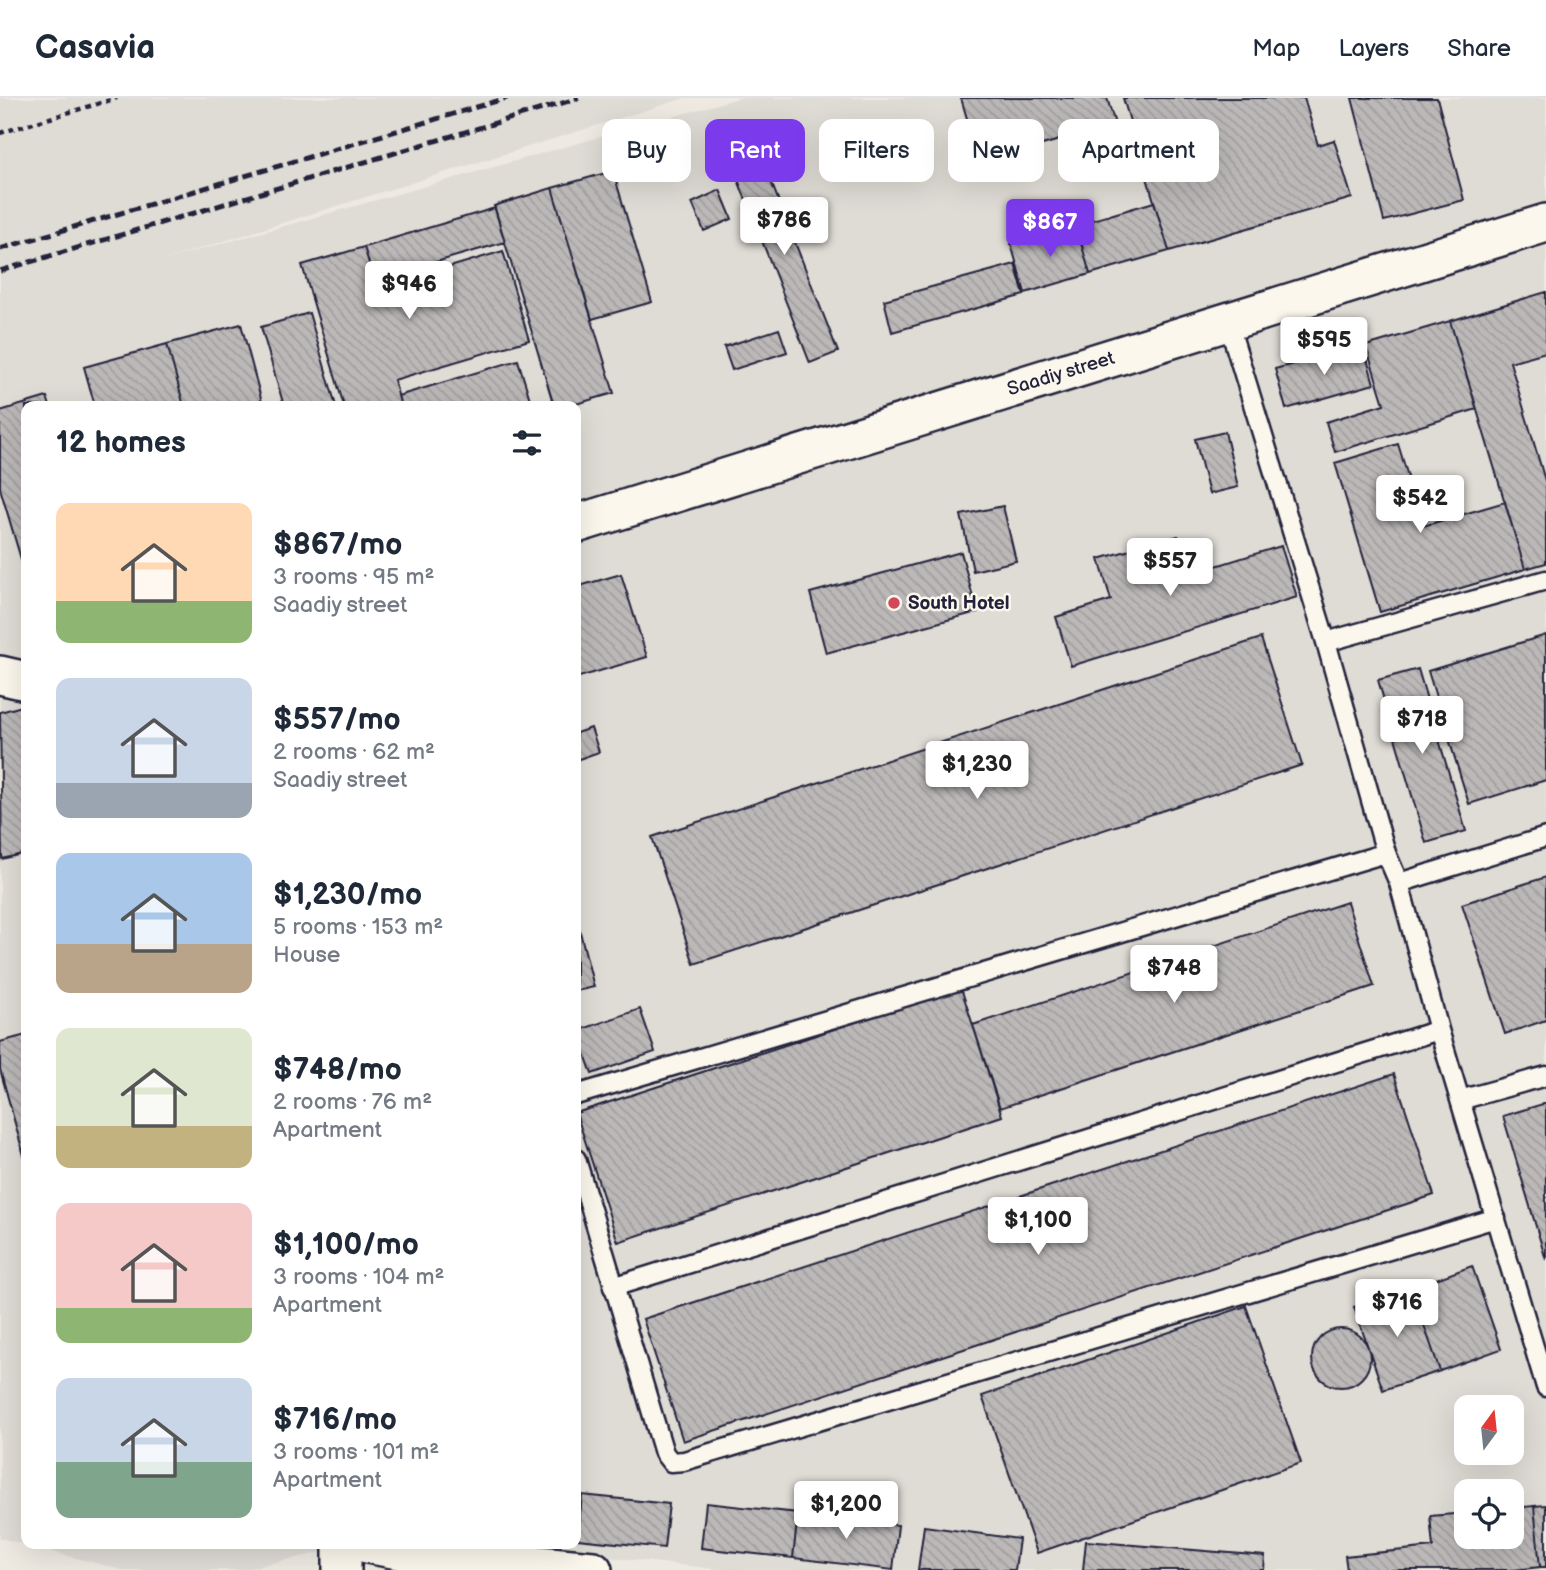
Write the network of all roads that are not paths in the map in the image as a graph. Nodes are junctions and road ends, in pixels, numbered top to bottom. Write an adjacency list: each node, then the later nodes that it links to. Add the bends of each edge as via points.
1 (1546, 223): 2 (street, Saadiy street)
2 (1228, 322): 3 (street, Saadiy street); 5 (lane)
3 (581, 522)
4 (1546, 580): 5 (lane)
5 (1326, 642): 9 (lane)
6 (0, 675): 7 (street)
7 (21, 680)
8 (1546, 837): 10 (lane)
9 (1386, 853): 10 (lane); 13 (lane)
10 (1399, 883): 11 (lane)
11 (1439, 1030): 14 (lane); 17 (lane)
12 (1546, 1076): 14 (lane)
13 (581, 1094)
14 (1460, 1100): 16 (lane)
15 (581, 1176): 17 (lane)
16 (1496, 1219): 17 (lane, via 684,1461 671,1461 664,1453); 18 (lane)
17 (613, 1287)
18 (1546, 1387)
19 (342, 1549): 21 (street)
20 (393, 1549): 22 (street)
21 (342, 1570)
22 (593, 1570)

